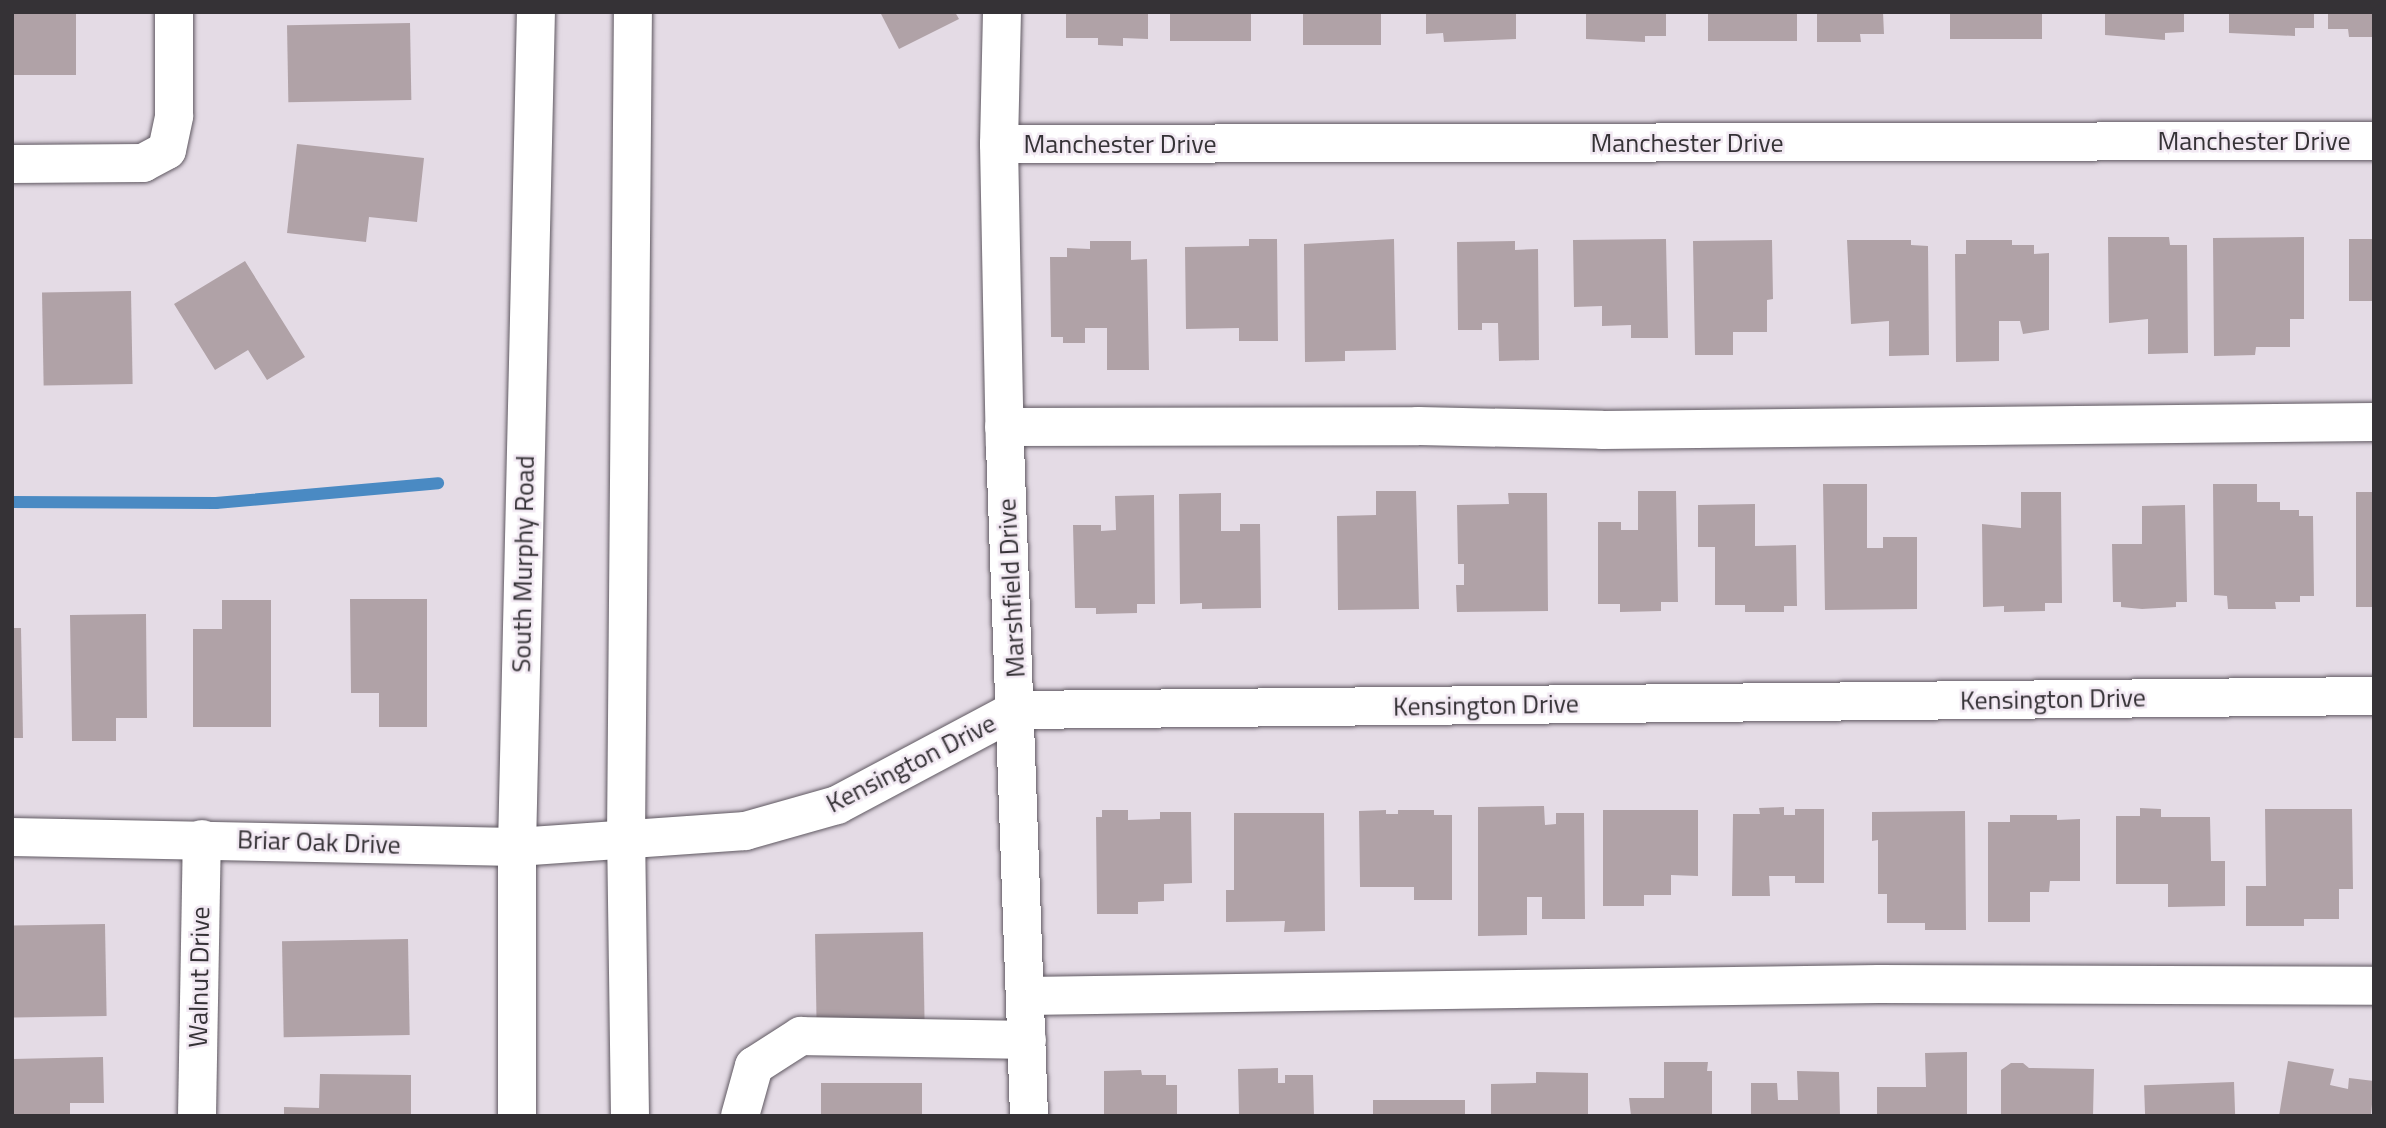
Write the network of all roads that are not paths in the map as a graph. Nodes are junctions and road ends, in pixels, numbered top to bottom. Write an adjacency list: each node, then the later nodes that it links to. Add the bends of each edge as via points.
1 (174, 12): 7 (street, via 174,116 167,150 143,163)
2 (536, 12): 15 (street, South Murphy Road)
3 (633, 12): 14 (street)
4 (1002, 12): 6 (street, Marshfield Drive)
5 (2374, 141): 6 (street, Manchester Drive)
6 (999, 144): 9 (street, Marshfield Drive)
7 (12, 164)
8 (2374, 422): 9 (street, via 1602,430)
9 (1004, 426): 11 (street, Marshfield Drive)
10 (2374, 696): 11 (street, Kensington Drive)
11 (1016, 710): 14 (street, Kensington Drive, via 837,805 745,831); 17 (street, Marshfield Drive)
12 (12, 837): 13 (street, Briar Oak Drive)
13 (202, 839): 15 (street, Briar Oak Drive); 19 (street, Walnut Drive)
14 (626, 839): 15 (street, Briar Oak Drive); 21 (street)
15 (517, 847): 20 (street, South Murphy Road)
16 (2374, 986): 17 (street, via 1892,984)
17 (1025, 996): 18 (street, Marshfield Drive)
18 (1027, 1040): 22 (street, via 801,1036 754,1066); 23 (street, Marshfield Drive)
19 (197, 1116)
20 (517, 1116)
21 (630, 1116)
22 (740, 1116)
23 (1029, 1116)

